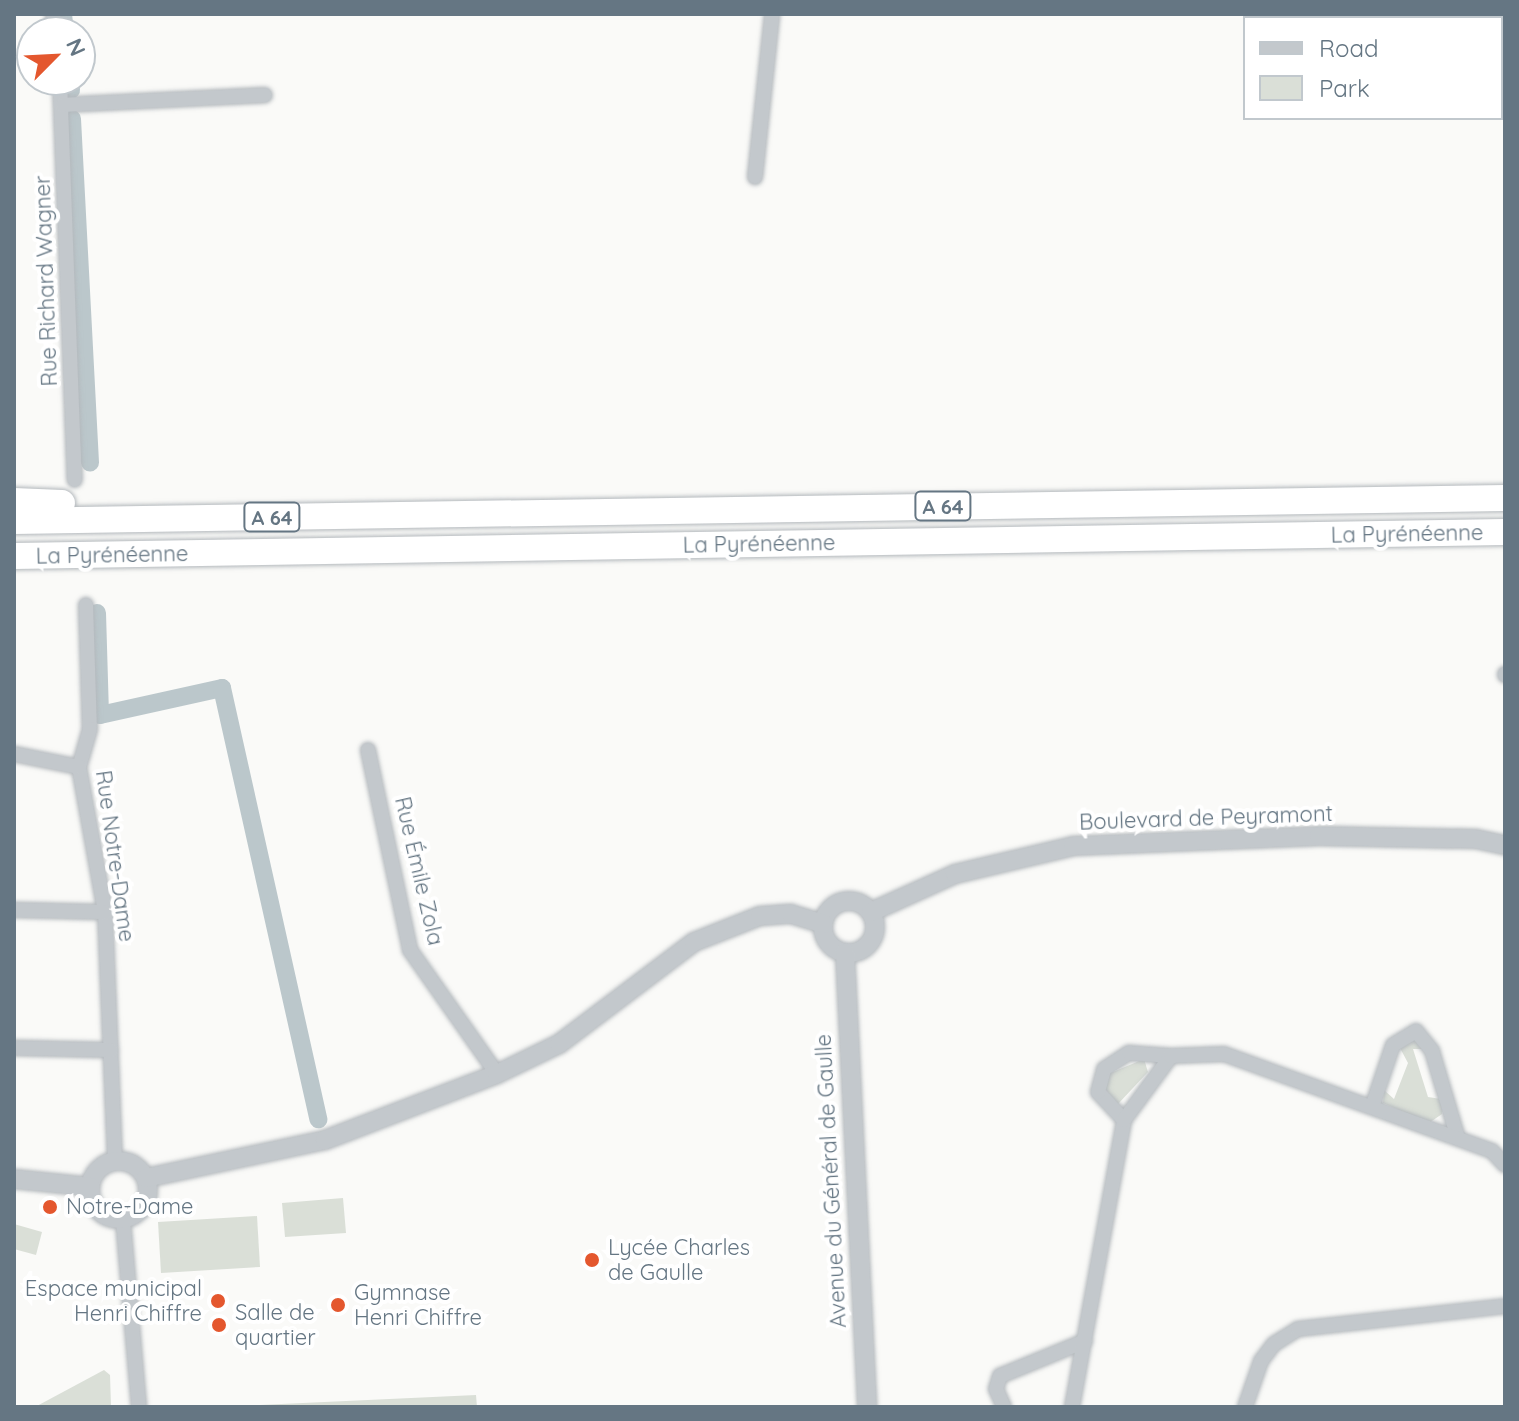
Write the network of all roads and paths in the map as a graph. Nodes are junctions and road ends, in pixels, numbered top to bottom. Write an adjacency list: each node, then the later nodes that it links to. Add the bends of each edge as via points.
1 (772, 14): 5 (street)
2 (265, 95): 4 (street)
3 (62, 96): 4 (street, Rue Richard Wagner)
4 (63, 105): 6 (street, Rue Richard Wagner)
5 (755, 177)
6 (75, 480)
7 (1505, 498): 9 (highway, La Pyrénéenne / A 64)
8 (14, 501): 9 (highway, via 153,505)
9 (163, 518): 10 (highway, La Pyrénéenne / A 64)
10 (14, 521)
11 (1497, 535): 12 (highway, La Pyrénéenne / A 64)
12 (98, 555): 13 (highway, La Pyrénéenne / A 64); 14 (highway, via 75,569)
13 (14, 556)
14 (14, 572)
15 (86, 605): 18 (street, Rue Notre-Dame, via 90,729)
16 (368, 750): 28 (street, Rue Émile Zola, via 410,950)
17 (14, 754): 18 (street)
18 (79, 767): 21 (street, Rue Notre-Dame)
19 (1505, 845): 22 (street, Boulevard de Peyramont, via 1476,839 1319,836 1073,846 955,874)
20 (14, 910): 21 (street)
21 (105, 912): 26 (street, Rue Notre-Dame)
22 (871, 912): 23 (street, via 859,902 843,901 829,909); 24 (street, via 873,937 862,950)
23 (823, 924): 24 (street, via 831,946); 28 (street, via 791,914 760,916 694,942 559,1044)
24 (845, 953): 41 (street, Avenue du Général de Gaulle)
25 (14, 1048): 26 (street)
26 (111, 1050): 32 (street, Rue Notre-Dame)
27 (1171, 1056): 29 (street, via 1224,1054); 30 (street); 30 (street, via 1129,1053 1104,1069 1098,1092)
28 (497, 1074): 34 (street, via 325,1140)
29 (1372, 1107): 31 (street); 31 (street, via 1393,1045 1416,1031 1432,1051)
30 (1124, 1120): 39 (street)
31 (1458, 1138): 33 (street, via 1492,1151)
32 (115, 1162): 34 (street, via 133,1165); 36 (street, via 99,1169)
33 (1505, 1165)
34 (146, 1178): 37 (street, via 145,1205)
35 (14, 1179): 36 (street)
36 (91, 1187): 37 (street, via 98,1210)
37 (123, 1220): 40 (street)
38 (1505, 1306): 44 (street, via 1298,1329 1274,1344 1261,1361)
39 (1085, 1341): 42 (street, via 1000,1376 996,1389); 43 (street)
40 (139, 1407)
41 (867, 1407)
42 (1004, 1407)
43 (1072, 1407)
44 (1245, 1407)

